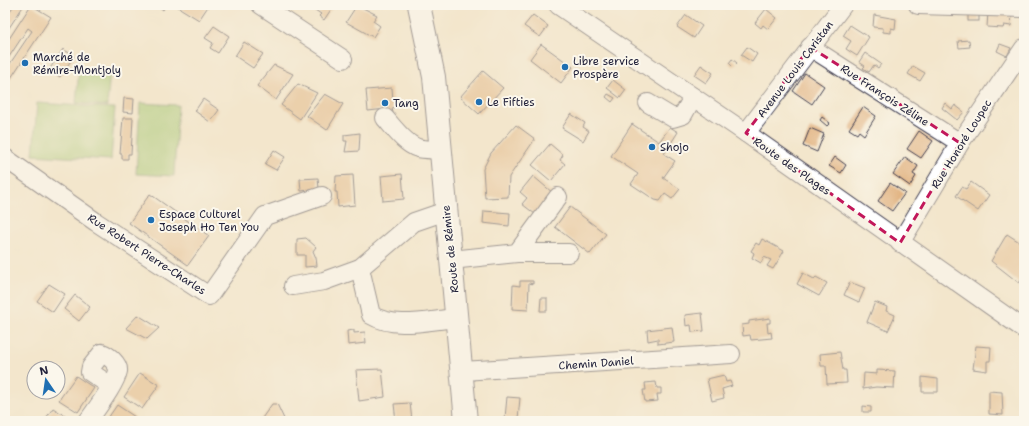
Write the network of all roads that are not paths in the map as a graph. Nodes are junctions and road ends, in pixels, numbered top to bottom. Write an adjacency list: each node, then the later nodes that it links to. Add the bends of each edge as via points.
1 (261, 5): 10 (street)
2 (419, 5): 11 (main road, Route de Rémire)
3 (432, 5): 11 (main road, Route de Rémire, via 437,49)
4 (558, 5): 12 (street, Route des Plages)
5 (843, 5): 8 (street, Avenue Louis Caristan)
6 (918, 5): 7 (street)
7 (1024, 8)
8 (810, 47): 15 (street, Avenue Louis Caristan); 16 (street, Rue François Zéline)
9 (1024, 48): 16 (street, Rue Honoré Loupec)
10 (343, 59)
11 (434, 77): 17 (main road, Route de Rémire)
12 (693, 97): 13 (street, via 683,115 673,118); 15 (street, Route des Plages)
13 (648, 103)
14 (385, 118): 17 (street, via 412,145)
15 (746, 133): 22 (street, Route des Plages)
16 (960, 143): 22 (street, Rue Honoré Loupec)
17 (441, 150): 21 (main road, Route de Rémire)
18 (5, 158): 19 (street, Rue Robert Pierre-Charles, via 96,222 209,296 265,216)
19 (322, 196)
20 (558, 197): 23 (street)
21 (446, 211): 25 (main road, Route de Rémire); 26 (street, via 414,222)
22 (900, 243): 29 (street, Route des Plages)
23 (518, 252): 24 (street); 25 (street)
24 (569, 253)
25 (451, 260): 28 (main road, Route de Rémire)
26 (360, 268): 27 (street, via 324,281); 28 (street, via 371,315 394,324)
27 (293, 286)
28 (457, 318): 31 (main road, Route de Rémire)
29 (1024, 329)
30 (731, 354): 31 (street, Chemin Daniel)
31 (462, 371): 34 (main road, Route de Rémire)
32 (109, 390): 33 (street)
33 (88, 421)
34 (466, 421)

